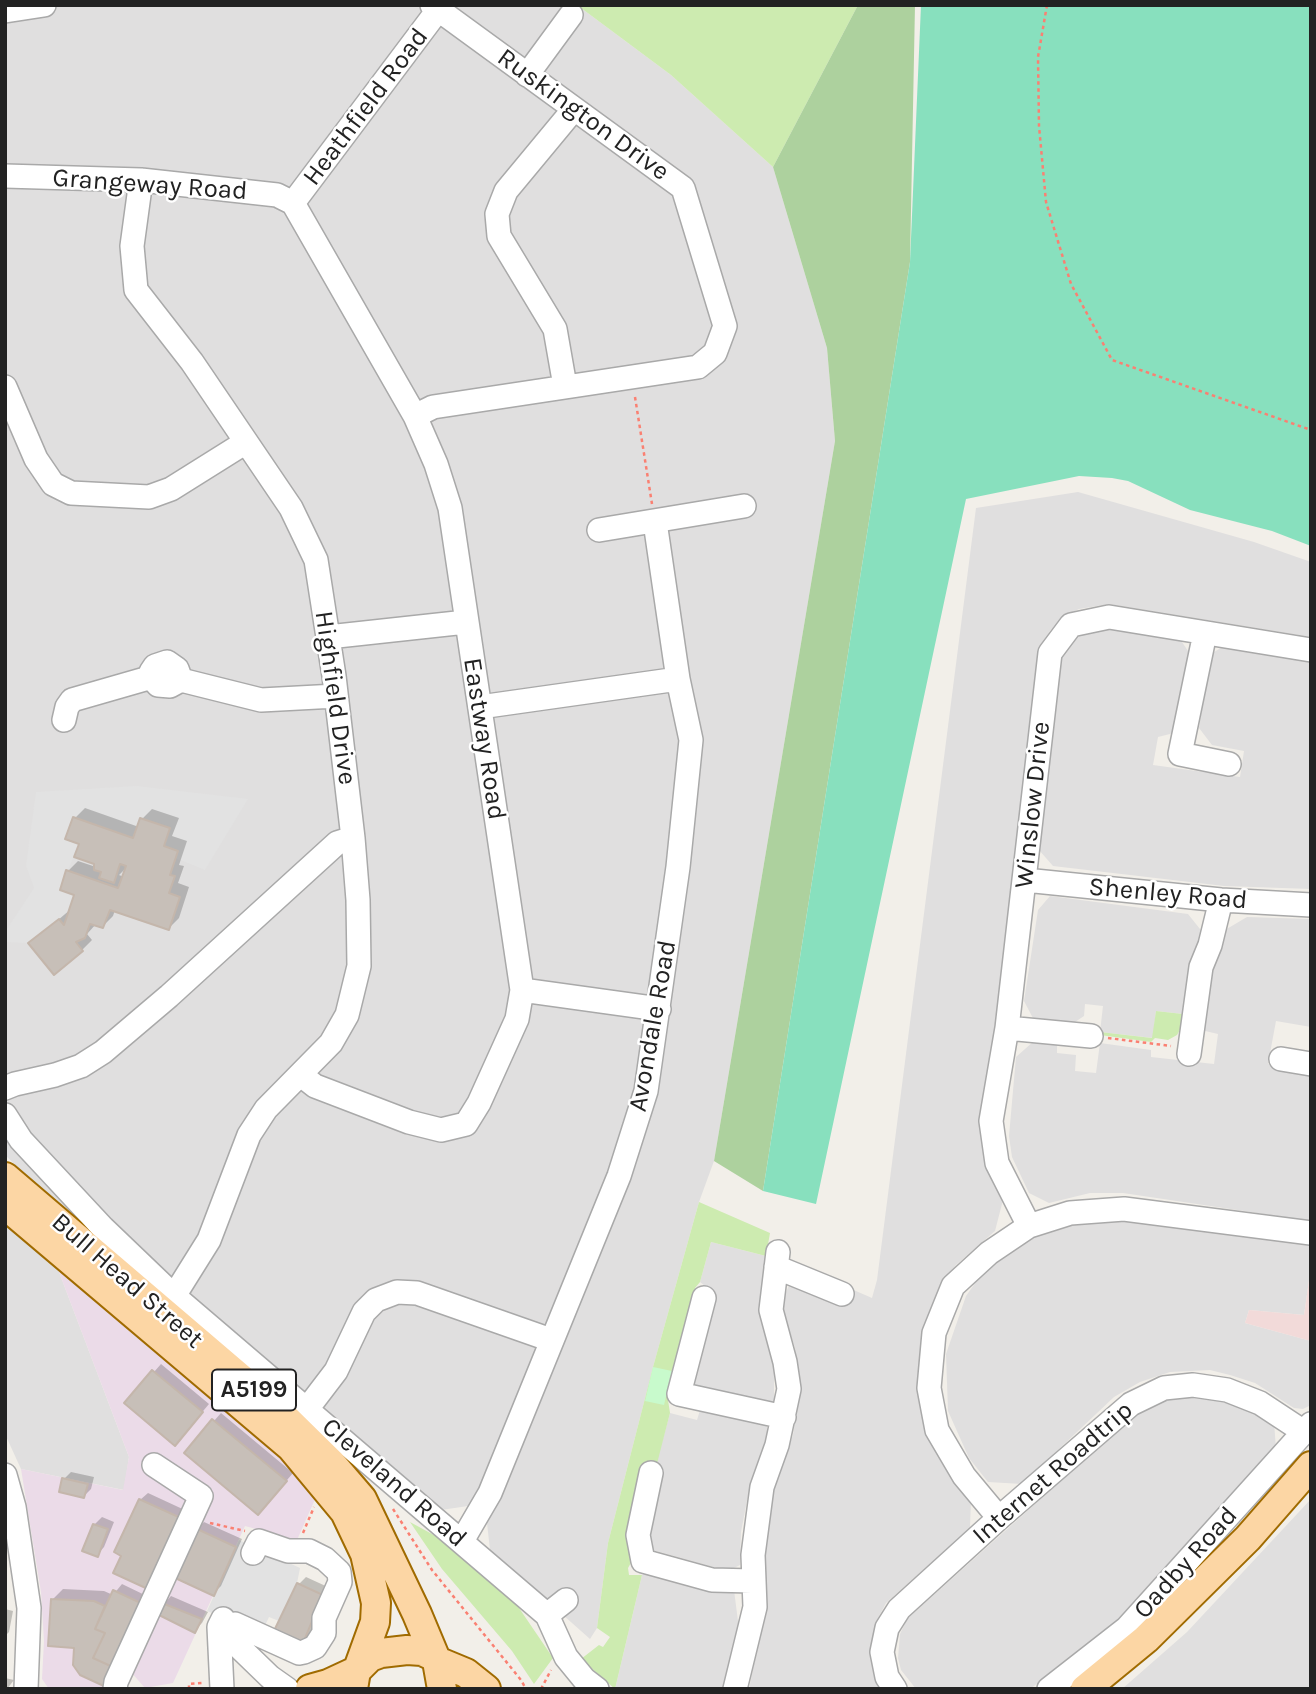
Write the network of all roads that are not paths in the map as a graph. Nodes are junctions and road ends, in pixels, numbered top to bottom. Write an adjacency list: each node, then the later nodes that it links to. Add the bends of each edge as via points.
1 (44, 5): 3 (street)
2 (435, 8): 5 (street, Ruskington Drive); 9 (street, Heathfield Road)
3 (5, 11)
4 (570, 15): 5 (street)
5 (527, 75): 6 (street, Ruskington Drive)
6 (573, 109): 10 (street, via 506,191 497,214 499,236 555,329); 10 (street, Ruskington Drive, via 683,188 725,326 715,353 698,367)
7 (5, 176): 8 (street, Grangeway Road)
8 (141, 180): 9 (street, Grangeway Road, via 277,195); 13 (street, Highfield Drive, via 132,246 136,290)
9 (293, 203): 12 (street, Eastway Road)
10 (565, 386): 12 (street, Ruskington Drive, via 433,407)
11 (5, 387): 13 (street, via 36,459 53,484 71,493 149,497 171,489)
12 (415, 416): 17 (street, Eastway Road, via 450,508)
13 (246, 442): 19 (street, Highfield Drive, via 290,508 316,560)
14 (744, 506): 15 (street)
15 (655, 522): 16 (street); 21 (street, Avondale Road)
16 (599, 530)
17 (466, 622): 19 (street); 23 (street, Eastway Road)
18 (1205, 633): 20 (street, Winslow Drive); 25 (street, via 1180,754); 27 (street, Winslow Drive, via 1109,617 1070,625 1049,653)
19 (328, 637): 22 (street, Highfield Drive)
20 (1311, 650)
21 (678, 679): 23 (street); 31 (street, Avondale Road, via 691,740)
22 (336, 695): 24 (street, via 261,700 181,680 164,687 152,677 72,700); 26 (street, Highfield Drive)
23 (480, 707): 30 (street, Eastway Road)
24 (64, 720)
25 (1228, 764)
26 (352, 838): 37 (street, Highfield Drive, via 359,966 347,1015 331,1042); 38 (street, via 337,843 103,1052 81,1066)
27 (1025, 880): 28 (street, Shenley Road); 32 (street, Winslow Drive)
28 (1221, 900): 29 (street, Shenley Road); 34 (street, via 1201,967)
29 (1311, 905)
30 (522, 990): 31 (street); 37 (street, Eastway Road, via 517,1019 466,1124 441,1130 410,1122 315,1086)
31 (659, 1009): 47 (street, Avondale Road, via 646,1091 622,1164)
32 (1007, 1028): 33 (street); 42 (street, Winslow Drive, via 991,1121 997,1163)
33 (1091, 1036)
34 (1189, 1051)
35 (1308, 1056): 36 (street)
36 (1281, 1059)
37 (301, 1075): 45 (street, Highfield Drive, via 266,1109 249,1135 209,1240)
38 (5, 1088)
39 (5, 1115): 45 (street, Cleveland Road, via 21,1140 103,1228)
40 (5, 1177): 63 (main road, Bull Head Street / A5199, via 273,1406 332,1464 362,1499)
41 (5, 1205): 64 (main road, Bull Head Street / A5199, via 291,1447 345,1511 365,1555 376,1603 375,1622)
42 (1030, 1226): 43 (street, via 1070,1213 1124,1209); 56 (street, via 989,1253 953,1286 934,1333 929,1388 937,1430 964,1476)
43 (1311, 1233)
44 (842, 1294): 49 (street, via 777,1260 771,1310 789,1389)
45 (174, 1296): 48 (street, Cleveland Road)
46 (704, 1298): 49 (street, via 679,1394)
47 (551, 1340): 48 (street, via 417,1293 397,1292 376,1300 364,1312 336,1371); 57 (street, Avondale Road, via 491,1493)
48 (307, 1409): 57 (street, Cleveland Road)
49 (784, 1417): 59 (street, via 762,1487)
50 (1307, 1428): 56 (street, Internet Roadtrip, via 1227,1390 1193,1385 1164,1388 1131,1404); 75 (street, Oadby Road, via 1127,1628)
51 (154, 1465): 67 (street, via 201,1496)
52 (1311, 1466): 76 (main road, Oadby Road, via 1248,1538 1156,1630)
53 (651, 1473): 59 (street, via 638,1535 643,1561 712,1580)
54 (5, 1475): 55 (street)
55 (10, 1507): 66 (street, via 29,1608)
56 (999, 1518): 74 (street, Internet Roadtrip, via 899,1609 887,1628 882,1653)
57 (462, 1541): 61 (street, Cleveland Road)
58 (253, 1553): 68 (street, via 259,1541 288,1551 309,1551 339,1572 340,1582 324,1618 324,1633 314,1647 299,1653 235,1624 239,1647)
59 (752, 1581): 73 (street, via 752,1625)
60 (566, 1600): 61 (street)
61 (547, 1615): 72 (street, Cleveland Road, via 566,1657)
62 (223, 1619): 65 (street, via 219,1627)
63 (436, 1659): 64 (main road, via 422,1651 381,1653 370,1657); 70 (main road, Bull Head Street); 71 (main road)
64 (356, 1675): 69 (main road)
65 (222, 1685)
66 (26, 1689)
67 (115, 1689)
68 (287, 1689)
69 (310, 1689)
70 (442, 1689)
71 (486, 1689)
72 (597, 1689)
73 (735, 1689)
74 (895, 1689)
75 (1049, 1689)
76 (1085, 1689)

